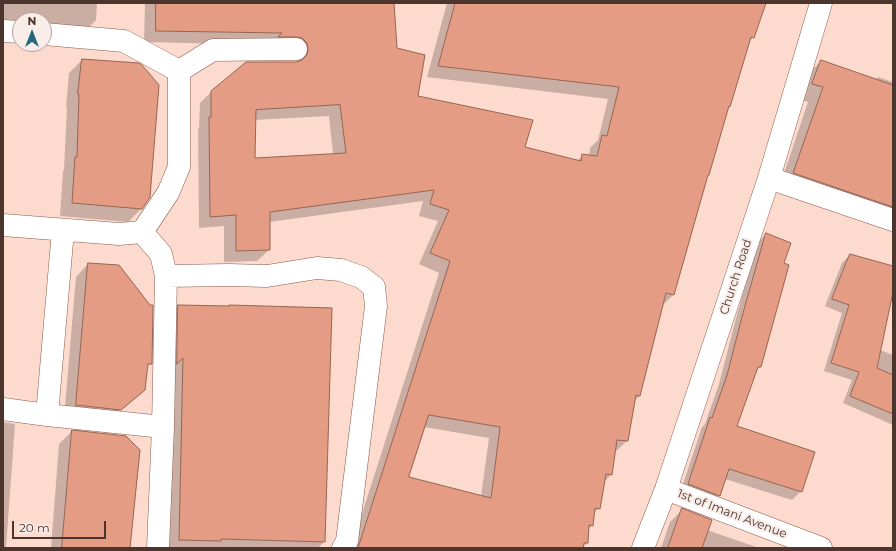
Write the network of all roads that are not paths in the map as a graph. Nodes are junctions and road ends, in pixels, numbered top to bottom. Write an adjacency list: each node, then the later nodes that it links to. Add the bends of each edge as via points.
1 (821, 3): 5 (street, Church Road)
2 (52, 35): 4 (street, via 124,41)
3 (296, 49): 4 (street, via 213,50)
4 (179, 71): 9 (street, via 179,167 168,193)
5 (769, 178): 6 (street); 14 (street, Church Road)
6 (893, 220)
7 (3, 225): 8 (street)
8 (63, 230): 9 (street, via 119,234); 12 (street)
9 (142, 232): 10 (street, via 160,254)
10 (166, 276): 13 (street); 16 (street, via 267,276 317,268 340,270 361,277 374,287 376,306 347,541)
11 (3, 409): 12 (street)
12 (47, 415): 13 (street)
13 (163, 427): 15 (street)
14 (666, 489): 17 (street, Church Road); 18 (street, 1st of Imani Avenue)
15 (158, 548)
16 (343, 548)
17 (643, 548)
18 (821, 548)

